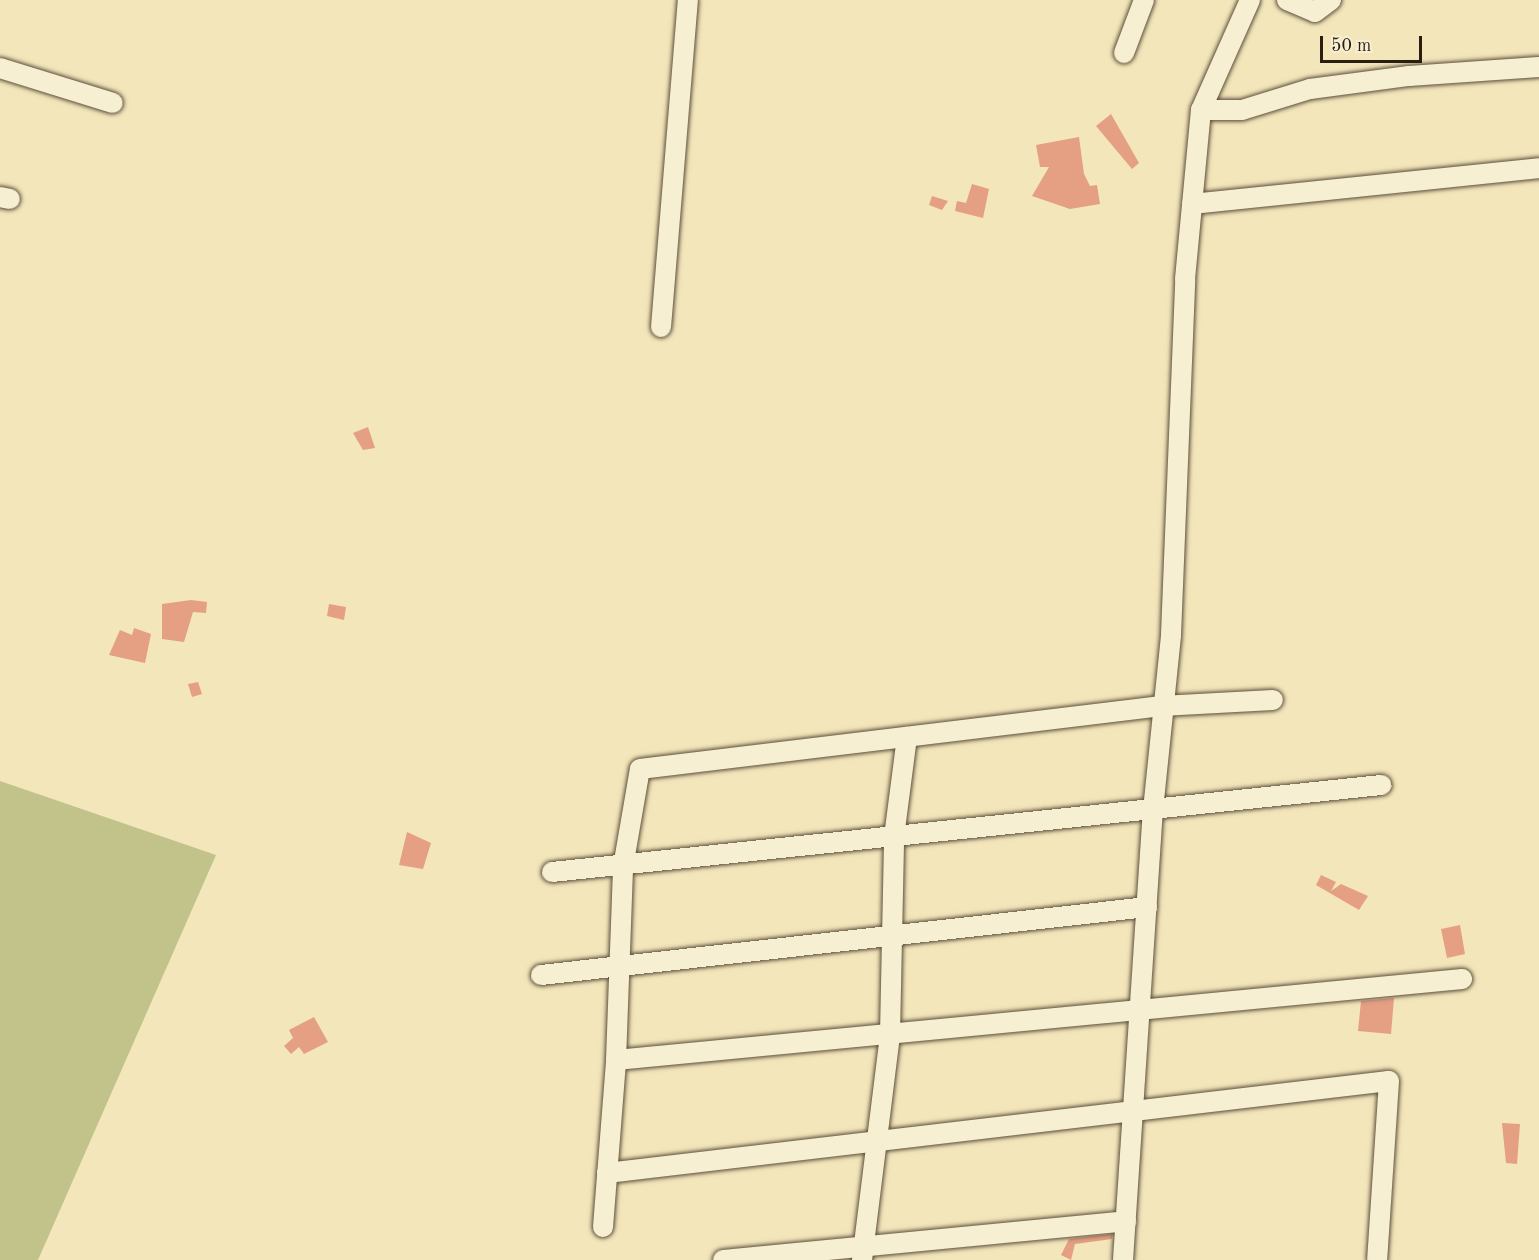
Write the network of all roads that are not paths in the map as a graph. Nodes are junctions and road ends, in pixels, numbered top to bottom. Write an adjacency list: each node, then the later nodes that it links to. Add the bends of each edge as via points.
1 (688, 0): 13 (street)
2 (1144, 0): 6 (street)
3 (1250, 0): 10 (street)
4 (1287, 0): 5 (street, via 1315,12)
5 (1331, 0)
6 (1124, 53)
7 (0, 68): 9 (street)
8 (1539, 68): 10 (street, via 1398,78 1310,89 1242,110)
9 (113, 103)
10 (1201, 110): 12 (street)
11 (1539, 168): 12 (street)
12 (1192, 204): 15 (street, via 1168,595 1172,617)
13 (661, 327)
14 (1274, 700): 15 (street)
15 (1161, 706): 16 (street); 18 (street)
16 (907, 737): 19 (street); 20 (street, via 640,769)
17 (1381, 785): 18 (street)
18 (1153, 810): 19 (street); 22 (street)
19 (894, 837): 20 (street); 23 (street)
20 (623, 867): 21 (street); 24 (street)
21 (552, 872)
22 (1147, 907): 23 (street); 27 (street)
23 (891, 936): 24 (street); 28 (street)
24 (615, 964): 25 (street); 29 (street)
25 (541, 975)
26 (1462, 978): 27 (street)
27 (1139, 1011): 28 (street); 30 (street)
28 (890, 1034): 29 (street); 31 (street)
29 (616, 1060): 32 (street)
30 (1131, 1111): 31 (street); 33 (street); 38 (street, via 1389,1082)
31 (875, 1141): 32 (street); 35 (street)
32 (607, 1173): 34 (street)
33 (1126, 1221): 35 (street); 37 (street)
34 (603, 1227)
35 (864, 1253): 36 (street)
36 (723, 1260)
37 (1123, 1260)
38 (1377, 1260)

